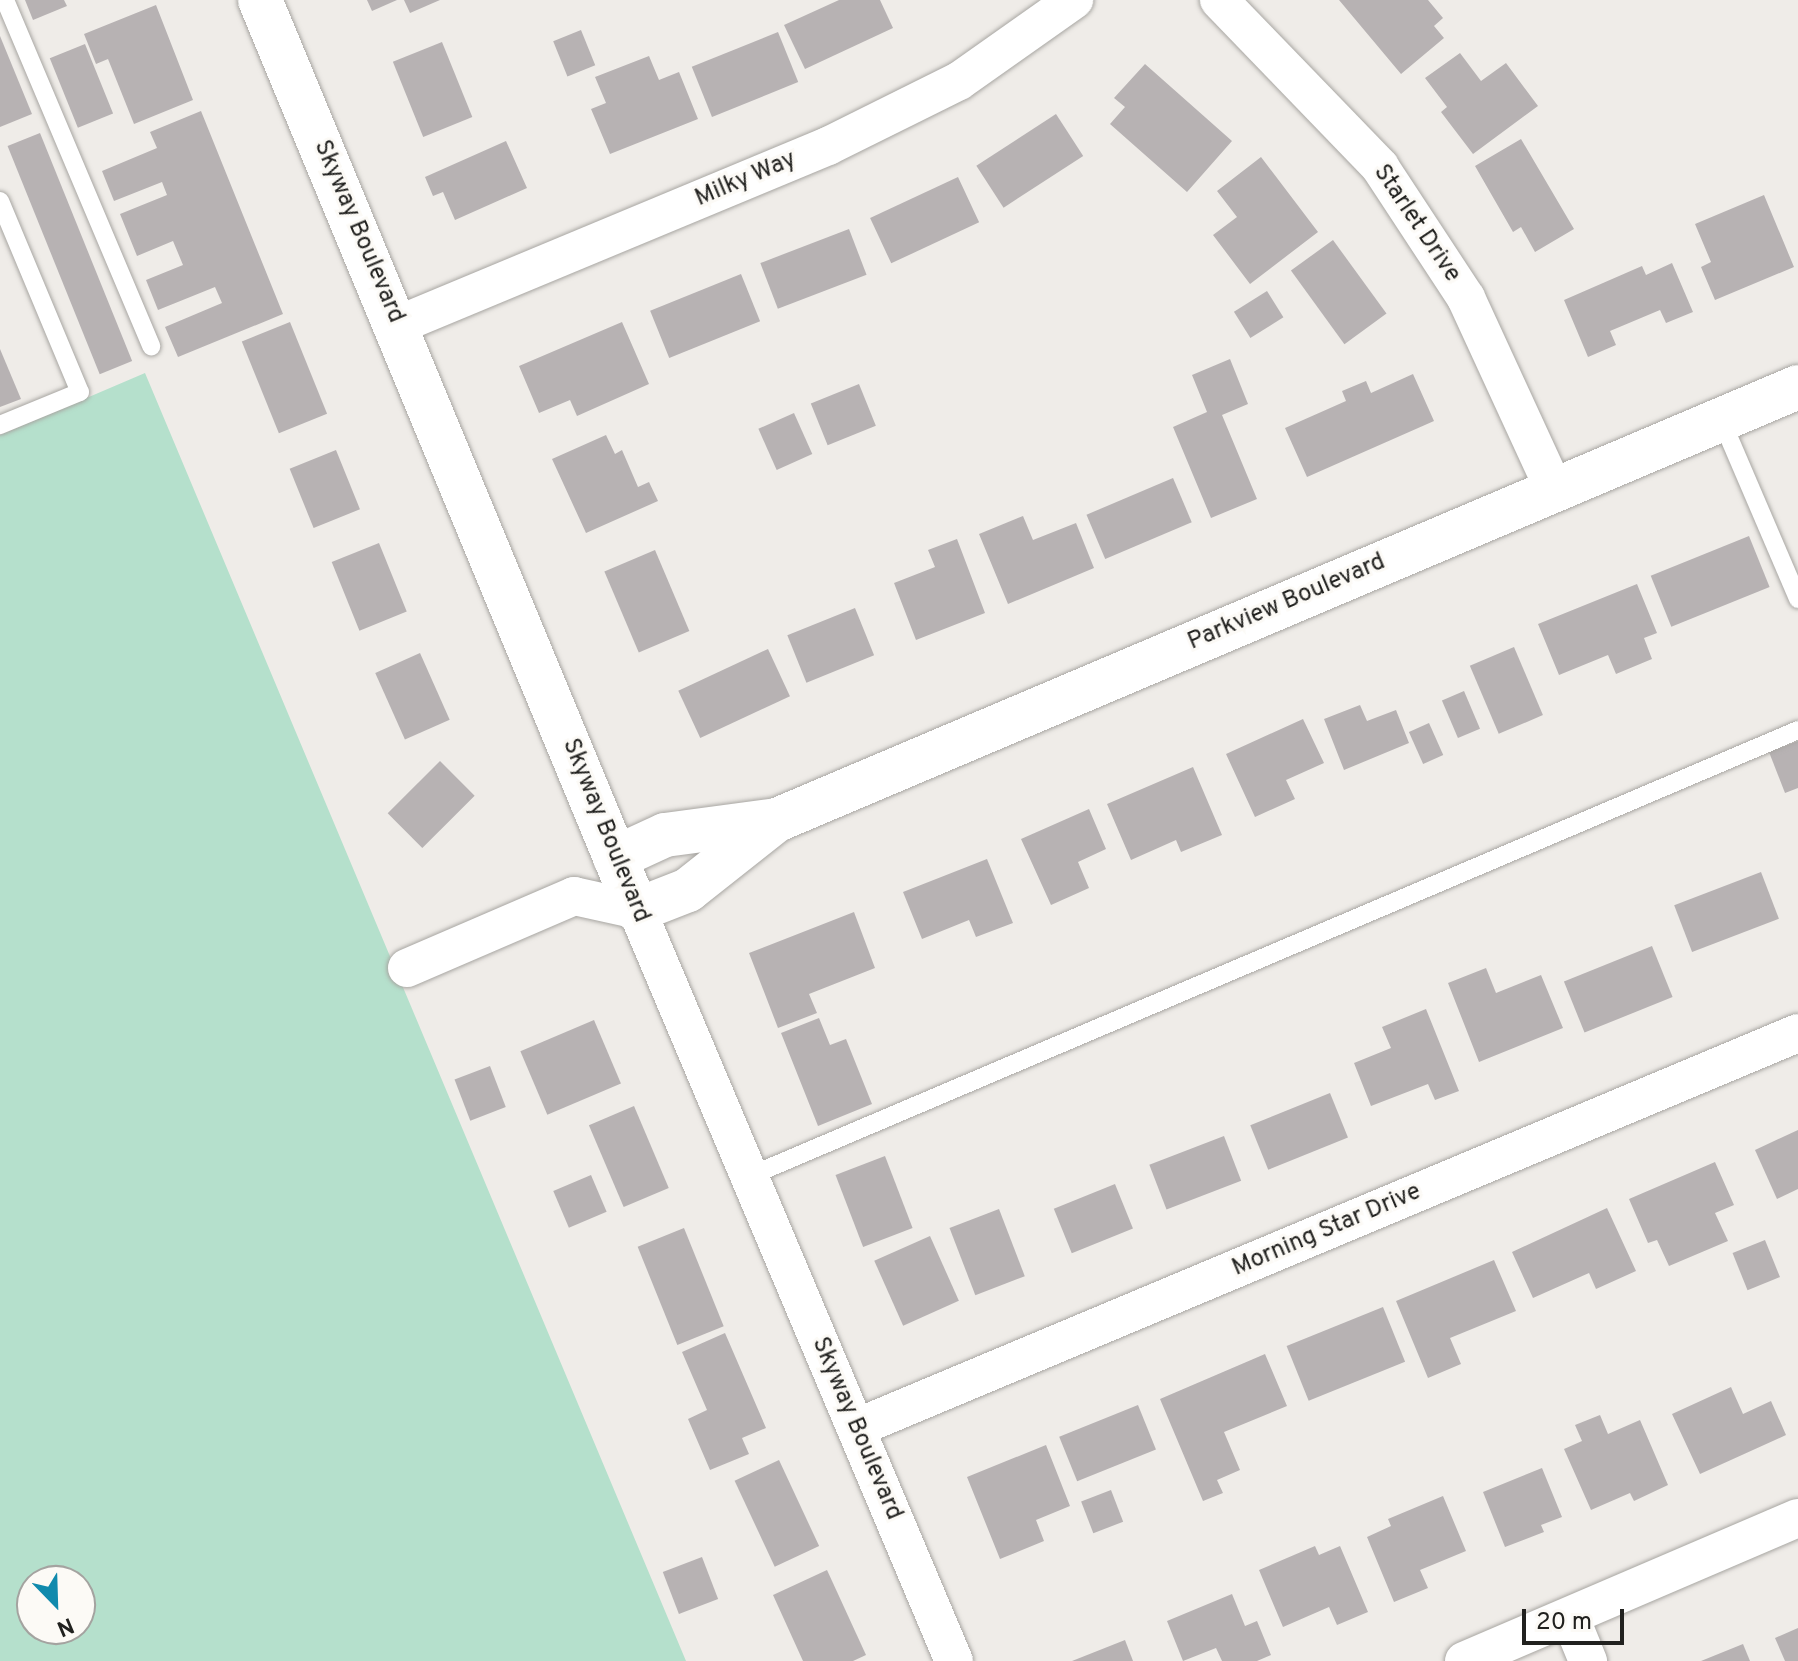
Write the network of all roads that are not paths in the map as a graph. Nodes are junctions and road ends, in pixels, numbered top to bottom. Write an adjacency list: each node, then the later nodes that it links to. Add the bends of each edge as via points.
1 (5, 0): 7 (lane)
2 (260, 0): 6 (street, Skyway Boulevard)
3 (1074, 0): 6 (street, Milky Way, via 959,81 828,146)
4 (1219, 0): 11 (street, Starlet Drive, via 1380,167 1466,298)
5 (0, 201): 10 (lane, via 80,392)
6 (398, 325): 15 (street, Skyway Boulevard)
7 (151, 346)
8 (1798, 387): 9 (street, Parkview Boulevard)
9 (1721, 419): 11 (street, Parkview Boulevard); 12 (lane)
10 (0, 425)
11 (1554, 489): 14 (street, Parkview Boulevard)
12 (1798, 599)
13 (1798, 730): 19 (lane)
14 (777, 820): 15 (street, Parkview Boulevard, via 665,835); 16 (street, Parkview Boulevard, via 688,890)
15 (615, 858): 16 (street, Skyway Boulevard)
16 (637, 910): 17 (street, via 574,896); 19 (street, Skyway Boulevard)
17 (407, 968)
18 (1798, 1033): 20 (street, Morning Star Drive)
19 (750, 1176): 20 (street, Skyway Boulevard)
20 (856, 1428): 23 (street, Skyway Boulevard)
21 (1798, 1518): 22 (street)
22 (1570, 1617): 24 (street); 25 (street)
23 (954, 1661)
24 (1464, 1661)
25 (1588, 1661)

